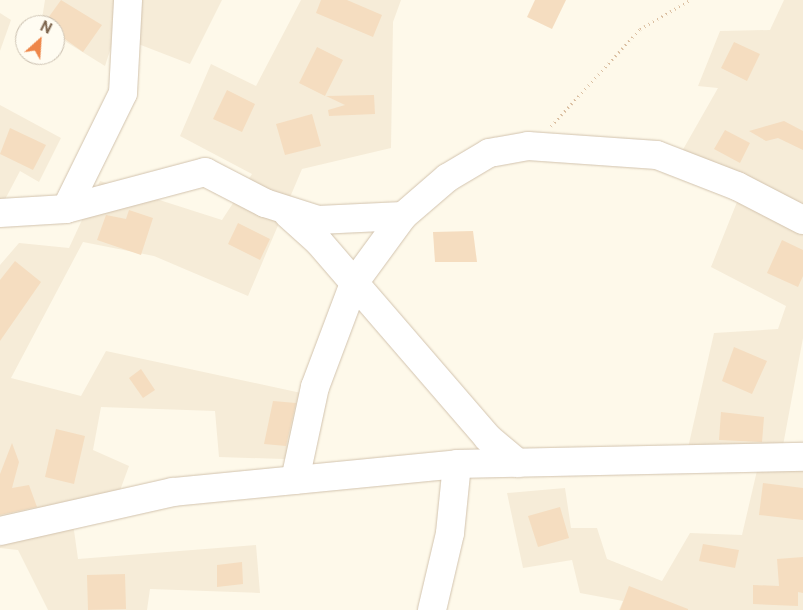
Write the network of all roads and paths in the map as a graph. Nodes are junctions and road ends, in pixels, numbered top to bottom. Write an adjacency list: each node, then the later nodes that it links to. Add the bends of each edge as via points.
1 (128, 0): 5 (street, via 123,93)
2 (690, 0): 3 (path, via 640,29 587,81 568,110)
3 (528, 146): 7 (street, via 488,152 447,178); 8 (street, via 657,155 737,186)
4 (282, 208): 5 (street, via 205,172); 7 (street, via 318,220); 9 (street)
5 (66, 210): 6 (street)
6 (0, 213)
7 (403, 216): 9 (street)
8 (803, 220)
9 (354, 283): 11 (street, via 481,430); 13 (street, via 315,387)
10 (803, 457): 11 (street)
11 (518, 463): 12 (street)
12 (457, 464): 13 (street); 15 (street, via 450,533)
13 (296, 480): 14 (street, via 173,492)
14 (0, 531)
15 (432, 610)

